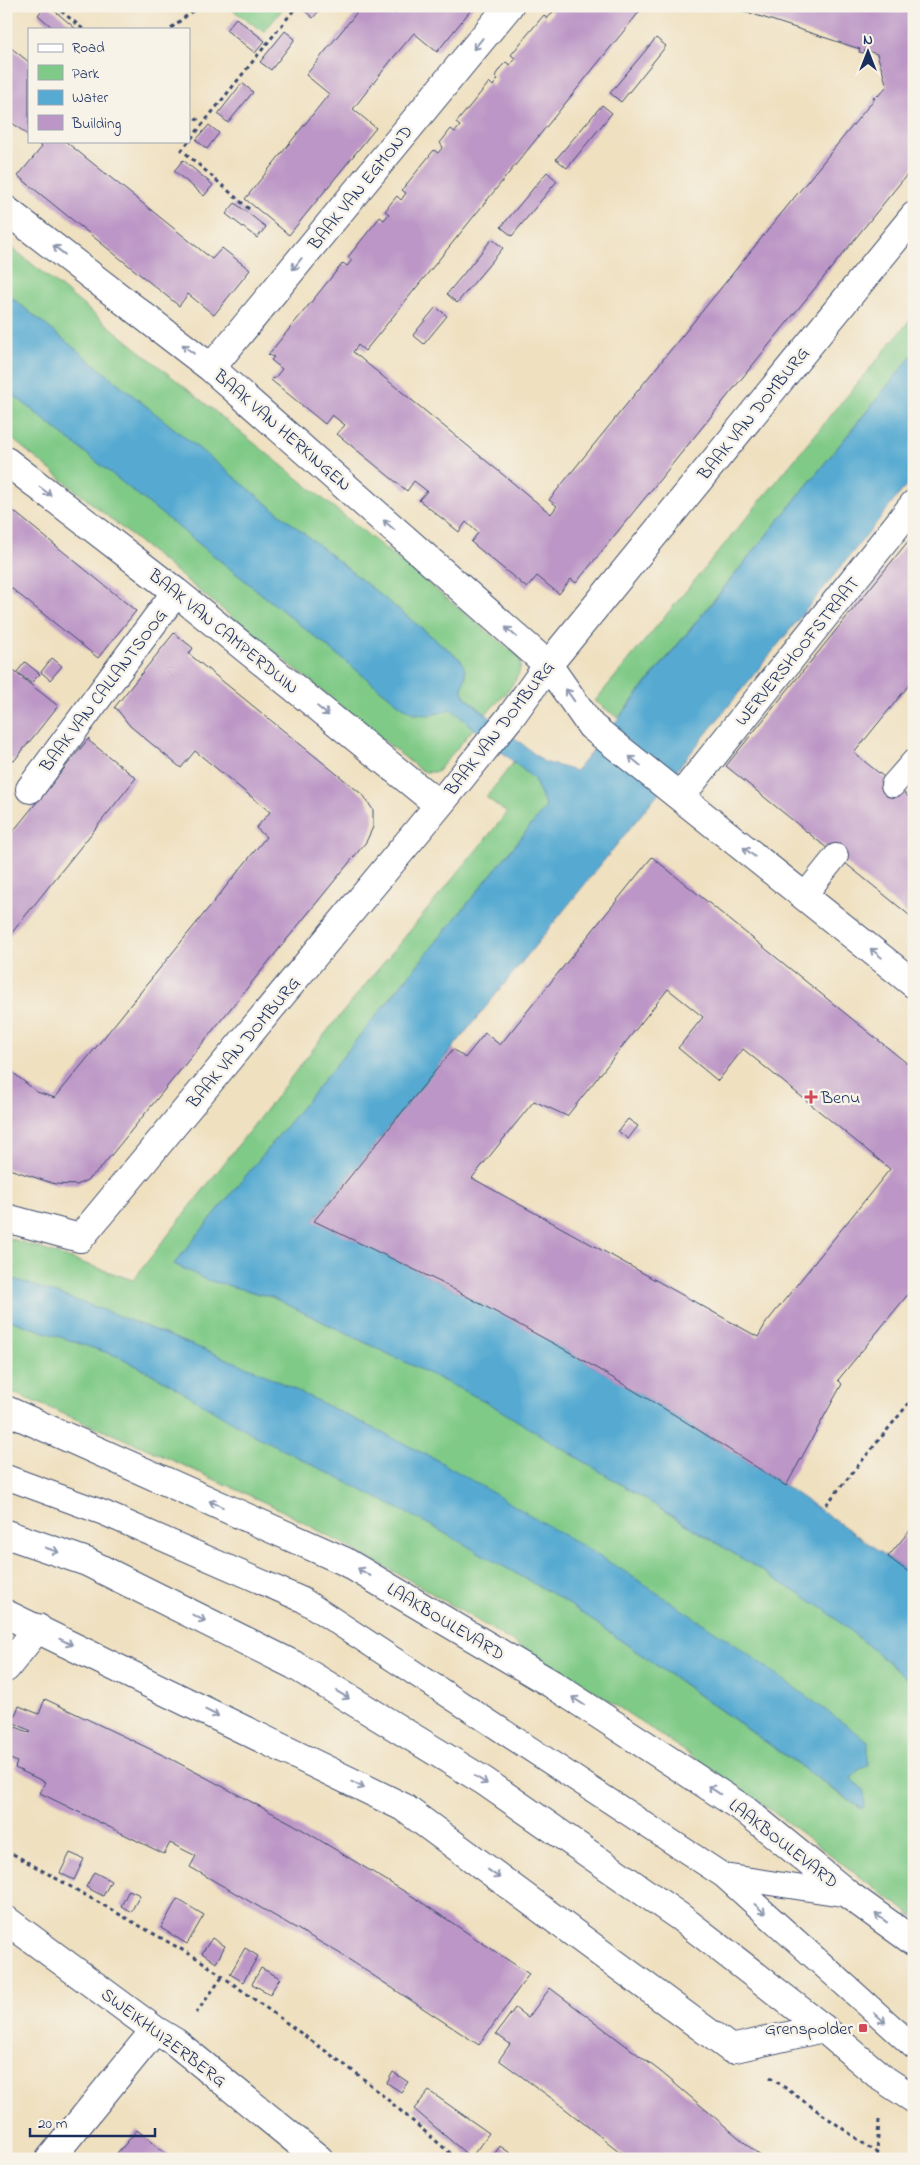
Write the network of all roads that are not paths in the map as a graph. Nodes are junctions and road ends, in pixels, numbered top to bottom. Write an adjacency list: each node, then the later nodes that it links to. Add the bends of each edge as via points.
1 (509, 6): 4 (street, BAAK VAN EGMOND, one-way to 4)
2 (6, 210): 4 (street, BAAK VAN HERKINGEN, one-way to 2)
3 (914, 216): 8 (street, BAAK VAN DOMBURG)
4 (211, 368): 8 (street, BAAK VAN HERKINGEN, one-way to 4)
5 (6, 461): 7 (street, BAAK VAN CAMPERDUIN, one-way to 7)
6 (914, 504): 12 (street, WERVERSHOOFSTRAAT)
7 (176, 592): 11 (street, BAAK VAN CALLANTSOOG); 13 (street, BAAK VAN CAMPERDUIN, one-way to 13)
8 (548, 665): 12 (street, one-way to 8, via 591,726); 13 (street, BAAK VAN DOMBURG)
9 (914, 761): 10 (lane)
10 (893, 785)
11 (30, 789)
12 (677, 794): 15 (street, one-way to 12)
13 (439, 805): 17 (street, BAAK VAN DOMBURG, via 80,1238)
14 (836, 856): 15 (lane)
15 (804, 896): 16 (street, one-way to 15)
16 (914, 984)
17 (6, 1218)
18 (6, 1410): 25 (street, LAAKBOULEVARD, one-way to 18, via 745,1810 552,1684 344,1561)
19 (6, 1477): 24 (lane, LAAKBOULEVARD, via 104,1513 303,1600)
20 (6, 1534): 28 (street, one-way to 28, via 87,1562 294,1666 484,1781 585,1849 680,1917)
21 (6, 1614): 22 (street)
22 (38, 1628): 23 (street); 28 (street, one-way to 28, via 403,1807 731,2049)
23 (6, 1668)
24 (724, 1876): 25 (lane, LAAKBOULEVARD); 30 (lane, LAAKBOULEVARD, one-way to 30)
25 (849, 1895): 27 (street, LAAKBOULEVARD, one-way to 25)
26 (6, 1920): 29 (street, SWEIKHUIZERBERG)
27 (914, 1942)
28 (823, 2028): 31 (street, via 882,2078)
29 (155, 2030): 32 (street); 33 (street, SWEIKHUIZERBERG, via 175,2042)
30 (914, 2047)
31 (914, 2098)
32 (50, 2159)
33 (319, 2159)

